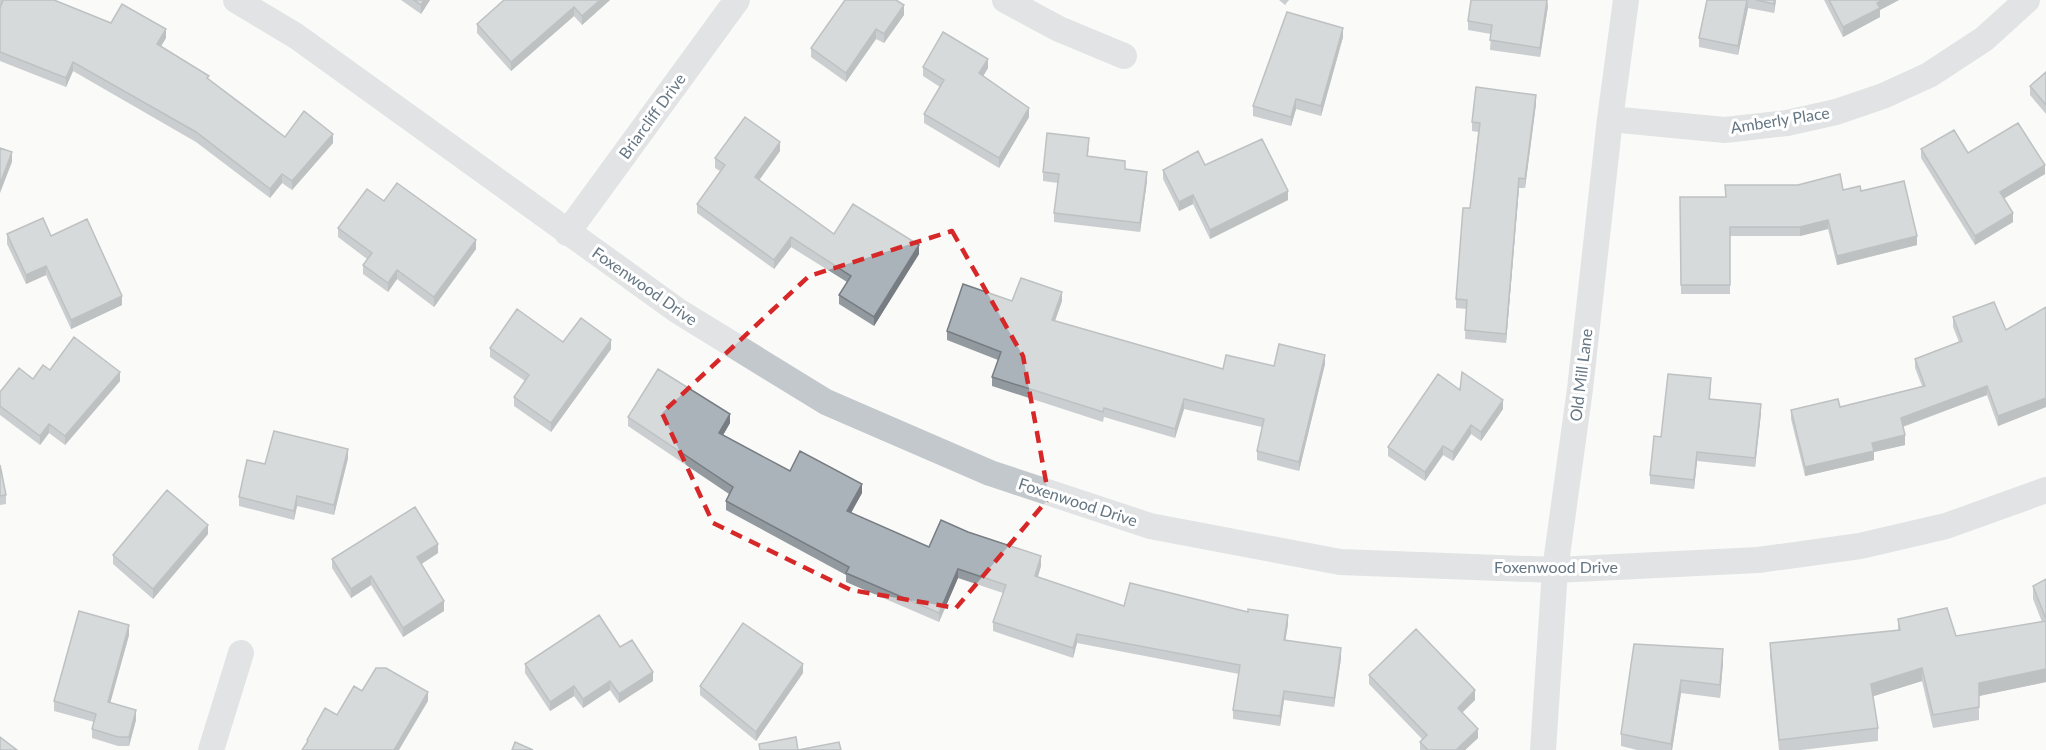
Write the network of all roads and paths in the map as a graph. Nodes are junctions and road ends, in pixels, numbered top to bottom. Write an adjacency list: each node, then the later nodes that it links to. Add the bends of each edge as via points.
1 (236, 0): 8 (street, Foxenwood Drive, via 296,36)
2 (737, 0): 8 (street, Briarcliff Drive)
3 (1005, 0): 6 (street, via 1059,29)
4 (1626, 0): 7 (street, Old Mill Lane)
5 (2027, 0): 7 (street, Amberly Place, via 1984,39 1929,75 1836,112 1725,130)
6 (1124, 56)
7 (1610, 119): 10 (street, Old Mill Lane)
8 (567, 233): 10 (street, Foxenwood Drive, via 678,311 826,402 990,473 1150,526 1340,562)
9 (2046, 490): 10 (street, Foxenwood Drive, via 1946,526 1860,546 1758,560)
10 (1555, 570): 13 (street, Old Mill Lane)
11 (241, 653): 12 (street)
12 (211, 750)
13 (1543, 750)

